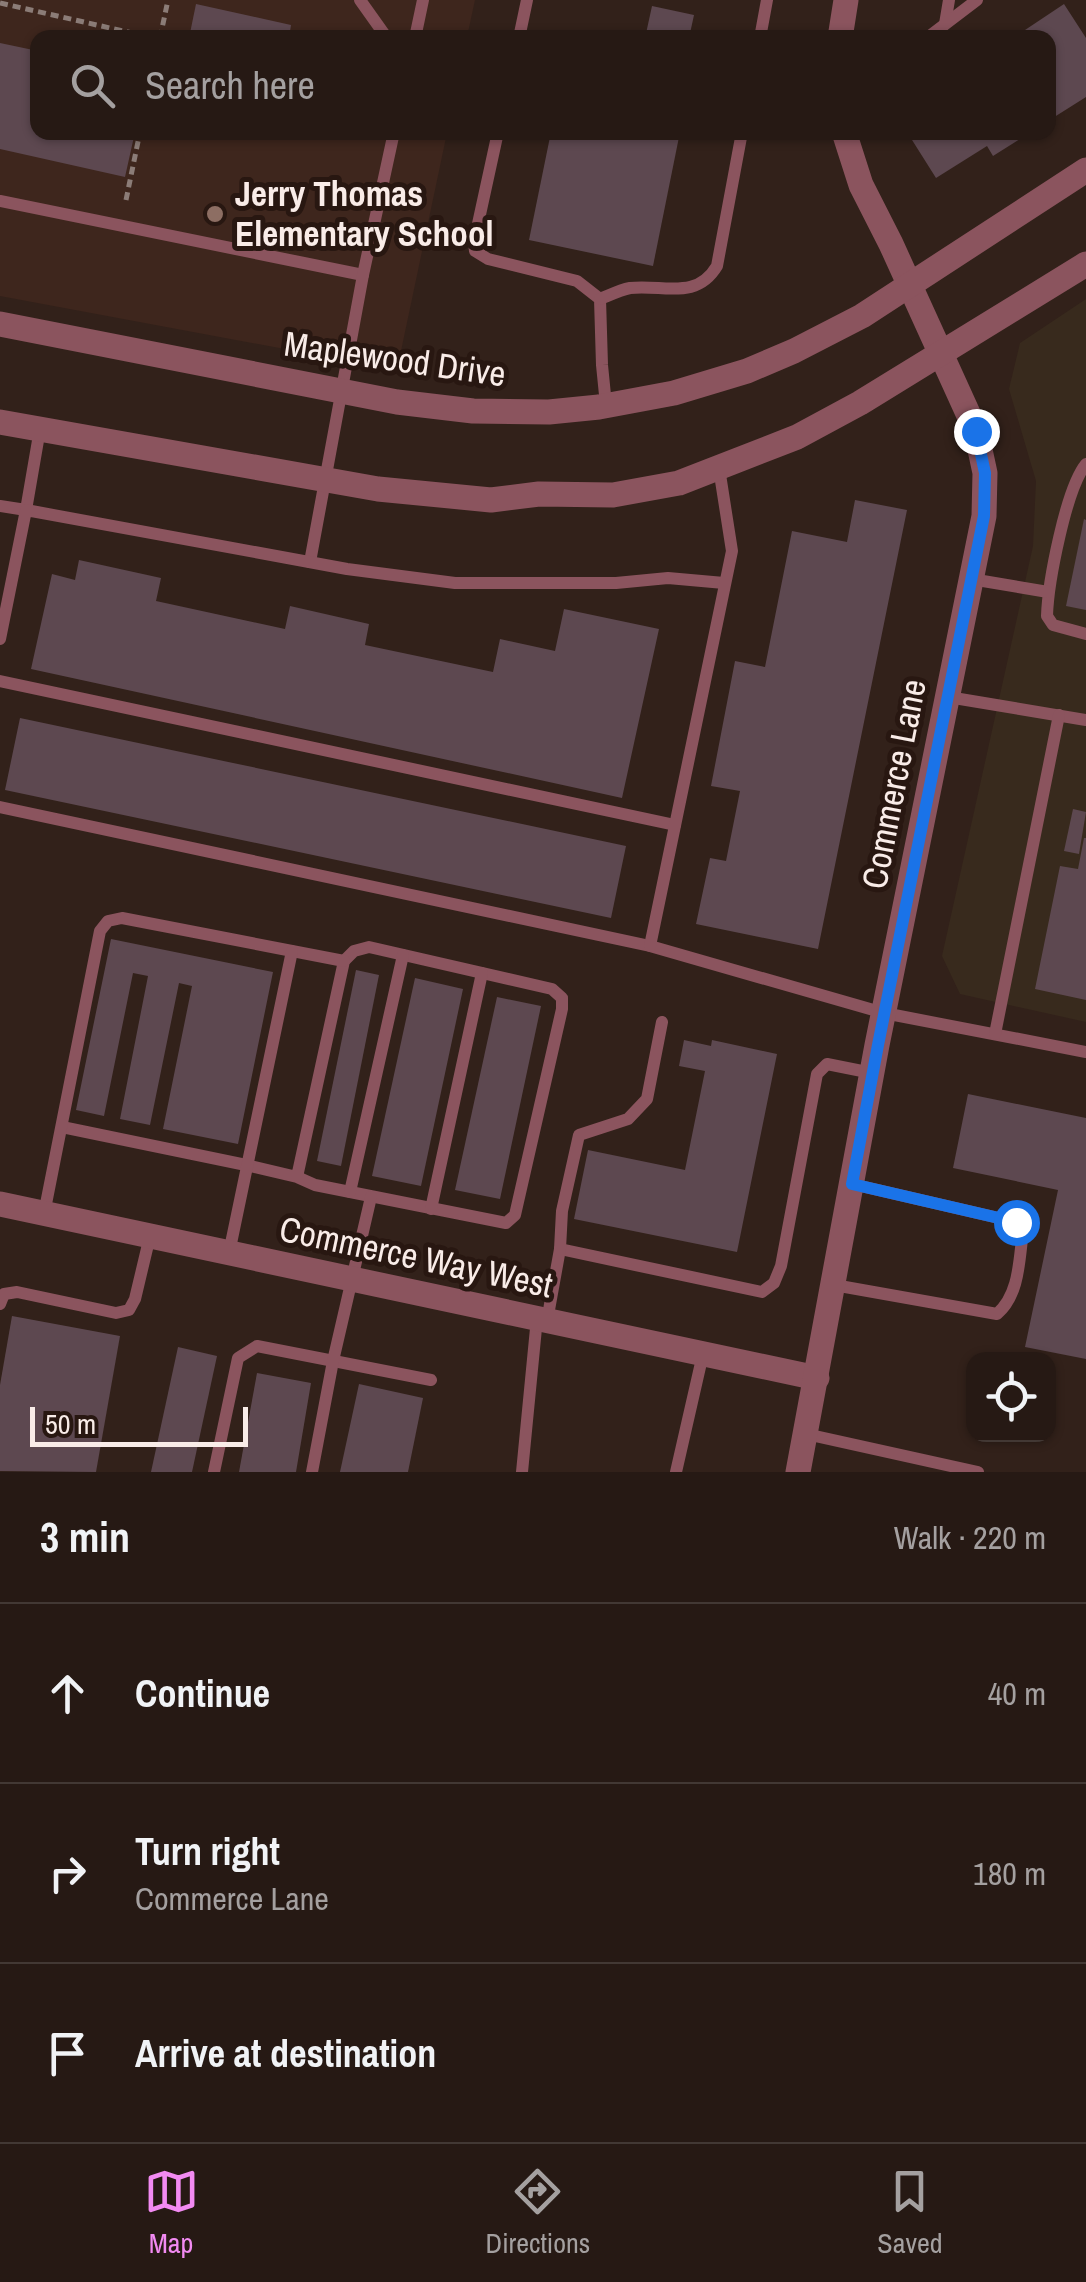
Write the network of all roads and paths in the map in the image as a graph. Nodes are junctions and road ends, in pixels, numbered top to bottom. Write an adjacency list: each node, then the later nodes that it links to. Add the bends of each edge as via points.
1 (168, 0): 12 (path)
2 (360, 0): 13 (lane)
3 (423, 0): 14 (lane)
4 (527, 0): 15 (lane)
5 (767, 0): 16 (lane)
6 (846, 0): 17 (street)
7 (949, 0): 10 (lane)
8 (977, 0): 10 (lane)
9 (0, 4): 11 (path)
10 (945, 24): 18 (lane)
11 (120, 30)
12 (159, 30)
13 (381, 30)
14 (416, 30)
15 (521, 30)
16 (761, 30)
17 (841, 30)
18 (937, 30)
19 (138, 140): 25 (path)
20 (392, 140): 28 (lane)
21 (496, 140): 30 (lane, via 475,251 577,281)
22 (741, 140): 30 (lane, via 710,277 679,289 629,288)
23 (846, 140): 29 (street, Commerce Lane, via 860,185)
24 (1086, 170): 29 (street, Maplewood Drive)
25 (126, 200)
26 (0, 201): 28 (lane)
27 (1086, 264): 32 (street)
28 (363, 275): 33 (lane)
29 (910, 285): 32 (street, Commerce Lane); 34 (street, Maplewood Drive, via 763,364 674,393)
30 (600, 298): 34 (lane)
31 (0, 324): 33 (street, Maplewood Drive)
32 (942, 354): 38 (street, via 797,437); 43 (street, Commerce Lane, via 976,431 985,473)
33 (343, 392): 34 (street, Maplewood Drive, via 472,411); 39 (lane)
34 (606, 406)
35 (0, 422): 36 (street)
36 (40, 430): 39 (street); 41 (lane)
37 (1086, 464): 45 (lane, via 1071,492)
38 (718, 468): 39 (street, via 613,495 491,500); 44 (lane, via 732,551)
39 (327, 480): 42 (lane)
40 (0, 506): 41 (lane)
41 (26, 510): 42 (lane); 47 (lane)
42 (310, 562): 44 (lane, via 455,583 668,578)
43 (971, 579): 45 (lane); 49 (street, Commerce Lane)
44 (724, 584): 53 (lane)
45 (1048, 592): 46 (lane, via 1046,616 1053,625)
46 (1086, 634)
47 (0, 639)
48 (0, 681): 53 (lane)
49 (948, 697): 50 (lane); 59 (street, Commerce Lane)
50 (1060, 715): 51 (lane); 61 (lane)
51 (1086, 720)
52 (0, 807): 54 (lane)
53 (675, 825): 54 (lane)
54 (650, 946): 59 (lane)
55 (292, 951): 57 (lane); 64 (lane, via 122,918 108,921 100,930); 65 (lane)
56 (403, 955): 57 (lane, via 369,947); 58 (lane); 68 (lane)
57 (344, 961): 66 (lane)
58 (482, 973): 71 (lane); 71 (lane, via 552,989 562,998 562,1010 515,1215 506,1222)
59 (884, 1013): 61 (lane); 63 (street, Commerce Lane)
60 (662, 1022): 74 (lane, via 646,1098 628,1118 580,1135)
61 (995, 1034): 62 (lane)
62 (1086, 1052)
63 (872, 1074): 67 (street, Commerce Lane); 74 (lane, via 827,1064 818,1074 780,1266 762,1292)
64 (62, 1127): 65 (lane); 72 (lane)
65 (246, 1165): 66 (lane); 75 (lane)
66 (297, 1177): 68 (lane)
67 (852, 1184): 77 (street, Commerce Lane); 77 (lane, via 1016,1222 1023,1231 1012,1294 997,1314)
68 (350, 1192): 69 (lane)
69 (371, 1196): 71 (lane); 76 (lane)
70 (0, 1204): 72 (street, Commerce Way West)
71 (431, 1208)
72 (44, 1214): 73 (street, Commerce Way West)
73 (150, 1236): 75 (street, Commerce Way West); 78 (lane, via 130,1310 116,1313 17,1292 4,1294)
74 (560, 1249): 79 (lane)
75 (229, 1253): 76 (street, Commerce Way West)
76 (353, 1280): 79 (street, Commerce Way West); 81 (lane)
77 (834, 1285): 82 (street, Commerce Lane)
78 (0, 1304)
79 (542, 1320): 80 (street, Commerce Way West); 87 (lane)
80 (703, 1354): 82 (street, Commerce Way West); 88 (lane)
81 (334, 1361): 83 (lane); 85 (lane, via 257,1346 238,1358); 86 (lane)
82 (817, 1378): 84 (street, Commerce Lane)
83 (432, 1380)
84 (806, 1434): 89 (street, Commerce Lane); 90 (lane)
85 (214, 1472)
86 (312, 1472)
87 (522, 1472)
88 (676, 1472)
89 (798, 1472)
90 (978, 1472)

